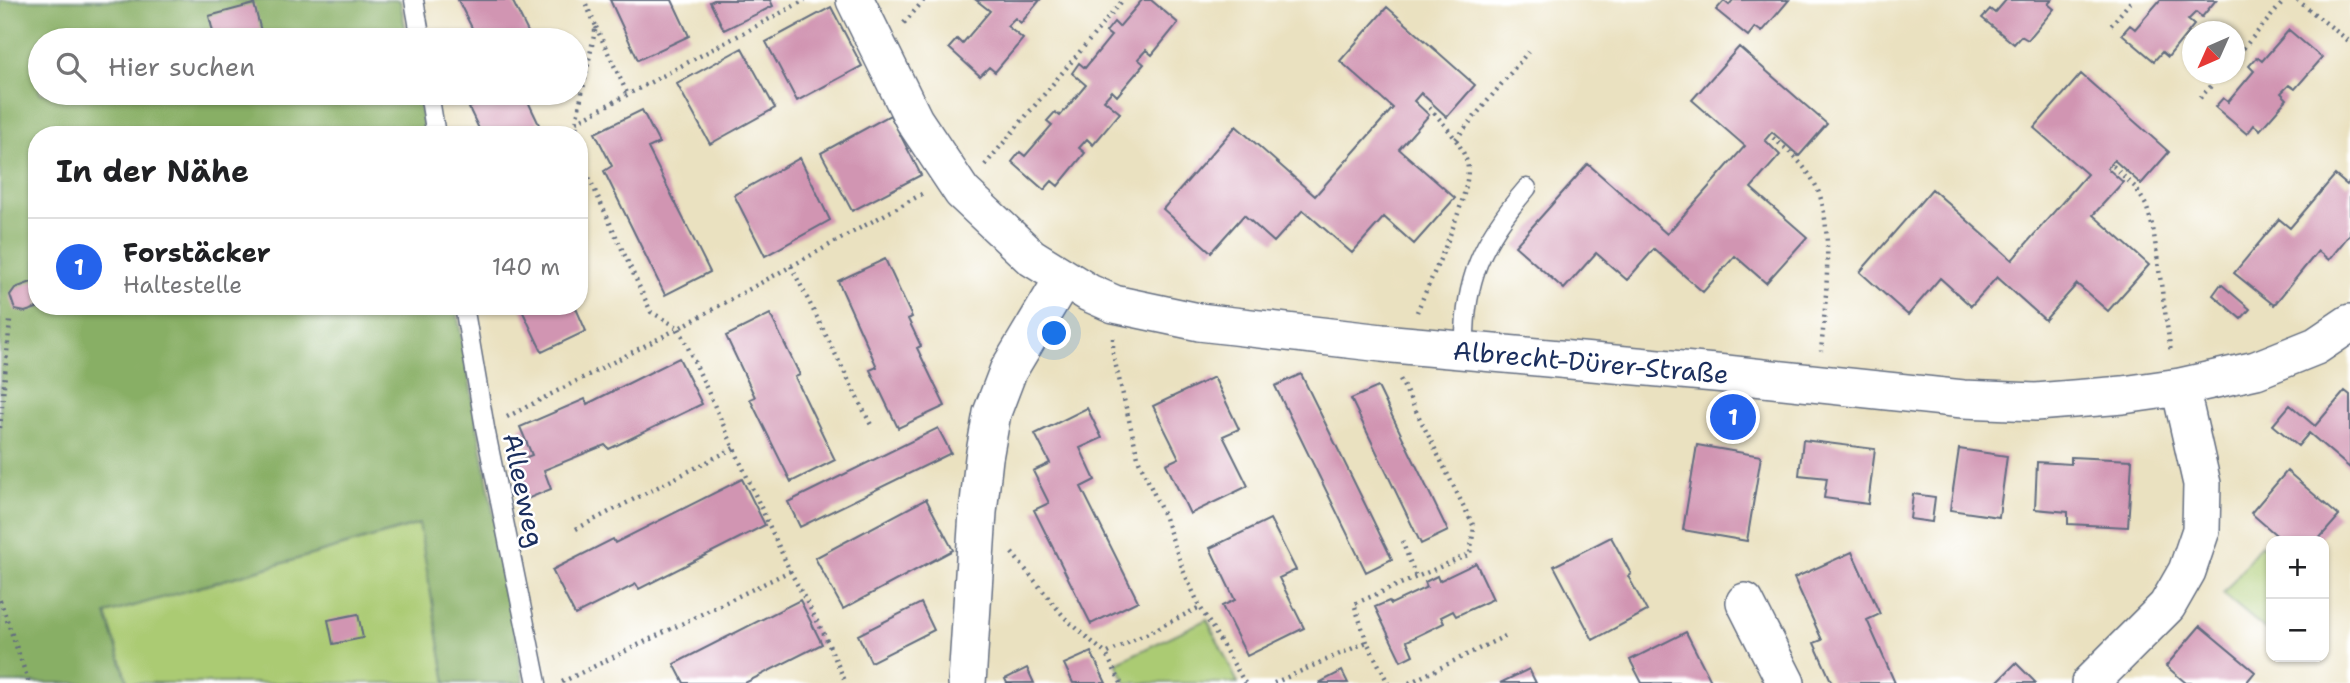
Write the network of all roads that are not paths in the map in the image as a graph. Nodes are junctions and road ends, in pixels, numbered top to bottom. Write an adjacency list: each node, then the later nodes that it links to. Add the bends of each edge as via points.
1 (414, 0): 3 (lane)
2 (855, 0): 7 (street, Albrecht-Dürer-Straße, via 914,120 957,185 1031,257)
3 (419, 28)
4 (431, 105): 5 (lane)
5 (434, 126)
6 (1527, 188): 10 (lane, via 1486,244 1472,280)
7 (1063, 279): 10 (street, Albrecht-Dürer-Straße, via 1114,304 1199,322); 14 (street, via 1008,371 992,413 978,512)
8 (466, 315): 13 (lane, Alleeweg)
9 (2350, 323): 11 (street, Albrecht-Dürer-Straße, via 2316,345 2256,370)
10 (1465, 351): 11 (street, Albrecht-Dürer-Straße, via 1964,399 2036,402)
11 (2177, 387): 16 (street, via 2202,484 2201,530 2187,571 2167,607)
12 (1745, 602): 15 (street)
13 (537, 683)
14 (967, 683)
15 (1786, 683)
16 (2090, 683)

